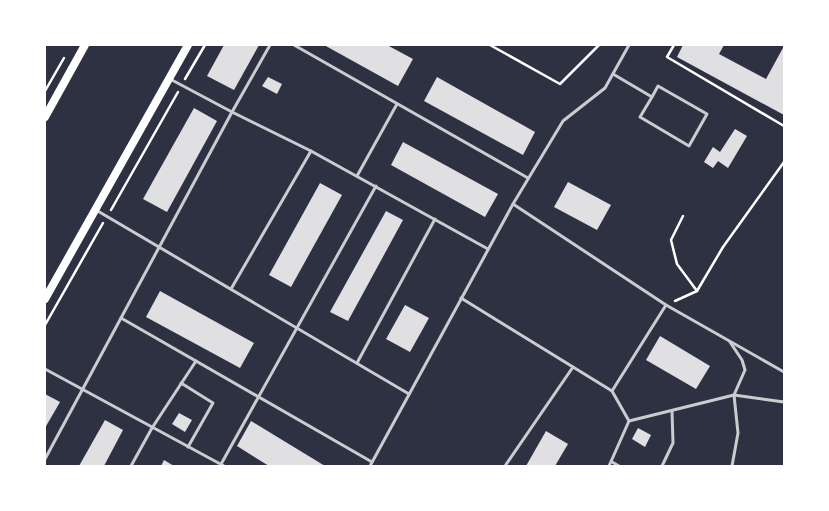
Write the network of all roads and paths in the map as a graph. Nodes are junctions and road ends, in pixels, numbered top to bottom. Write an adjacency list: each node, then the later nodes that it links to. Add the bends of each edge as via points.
1 (85, 45): 18 (main road)
2 (188, 45): 12 (main road)
3 (205, 45): 13 (path)
4 (270, 45): 17 (lane)
5 (294, 45): 16 (lane)
6 (490, 45): 7 (path, via 560,84)
7 (599, 45)
8 (629, 45): 11 (lane)
9 (674, 45): 19 (path, via 667,57)
10 (67, 52): 14 (path)
11 (613, 74): 15 (lane); 23 (lane, via 605,88 563,121)
12 (170, 79): 13 (lane); 26 (main road)
13 (182, 85): 17 (lane); 27 (path)
14 (45, 91)
15 (652, 97): 15 (lane, via 640,117 689,146 707,114 658,86)
16 (397, 104): 22 (lane); 23 (lane)
17 (232, 112): 20 (lane); 30 (lane)
18 (45, 117)
19 (784, 126)
20 (311, 151): 22 (lane); 32 (lane)
21 (784, 162): 33 (path, via 723,247)
22 (357, 176): 24 (lane)
23 (528, 178): 25 (lane)
24 (376, 186): 29 (lane); 39 (lane)
25 (513, 204): 31 (lane); 36 (lane)
26 (96, 210): 27 (lane); 35 (main road)
27 (107, 216): 30 (lane); 38 (path)
28 (683, 216): 33 (path, via 671,240 677,264)
29 (435, 219): 31 (lane); 42 (lane)
30 (159, 247): 32 (lane); 37 (lane)
31 (488, 249): 34 (lane)
32 (231, 289): 39 (lane)
33 (697, 291): 36 (path)
34 (461, 298): 43 (lane); 49 (lane)
35 (45, 299)
36 (666, 305): 40 (lane); 48 (lane)
37 (121, 318): 41 (lane); 47 (lane)
38 (45, 325)
39 (298, 328): 42 (lane); 51 (lane)
40 (729, 341): 45 (lane); 50 (lane, via 742,360 745,370)
41 (196, 361): 46 (lane); 51 (lane)
42 (357, 363): 49 (lane)
43 (573, 367): 48 (lane); 63 (lane)
44 (45, 369): 47 (lane)
45 (784, 372)
46 (181, 383): 55 (lane); 56 (lane, via 213,403)
47 (82, 390): 55 (lane); 57 (lane)
48 (612, 391): 54 (lane)
49 (409, 394): 58 (lane)
50 (734, 395): 52 (lane); 53 (lane); 67 (lane, via 738,433)
51 (259, 396): 58 (lane); 60 (lane)
52 (784, 402)
53 (672, 411): 54 (lane); 66 (lane, via 673,442)
54 (629, 421): 59 (lane)
55 (152, 428): 56 (lane); 61 (lane)
56 (188, 446): 60 (lane)
57 (45, 459)
58 (372, 462): 62 (lane)
59 (612, 462): 64 (lane); 65 (lane)
60 (222, 465)
61 (131, 466)
62 (370, 466)
63 (505, 466)
64 (609, 466)
65 (619, 466)
66 (662, 466)
67 (732, 466)

